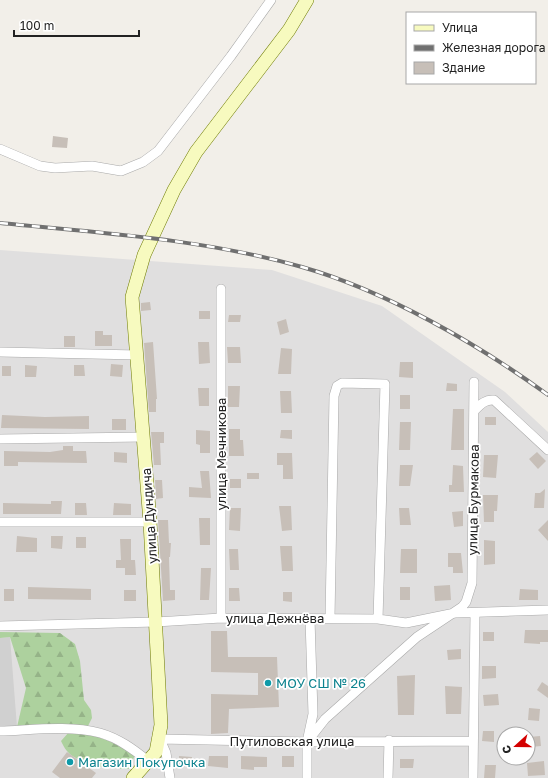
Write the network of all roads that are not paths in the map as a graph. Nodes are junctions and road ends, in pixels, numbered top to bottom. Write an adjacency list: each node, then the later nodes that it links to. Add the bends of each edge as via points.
1 (271, 0): 3 (street, via 158,151 143,162 121,171 92,166 55,168 40,166)
2 (307, 0): 6 (street, улица Дундича, via 289,30 196,152 174,190 144,255 132,297)
3 (0, 148)
4 (221, 289): 17 (street, улица Мечникова)
5 (0, 352): 6 (street)
6 (138, 355): 9 (street, улица Дундича)
7 (474, 382): 8 (street, улица Бурмакова)
8 (475, 410): 11 (street, via 481,403 494,400); 15 (street, улица Бурмакова, via 472,583 466,602)
9 (144, 437): 10 (street); 13 (street, улица Дундича)
10 (0, 439)
11 (548, 450)
12 (0, 522): 13 (street)
13 (150, 522): 21 (street, улица Дундича)
14 (548, 610): 16 (street, улица Дежнёва)
15 (455, 613): 16 (street, улица Дежнёва); 19 (street, улица Дежнёва, via 406,623); 26 (street, via 417,637 325,719)
16 (475, 613): 27 (street)
17 (221, 618): 20 (street, улица Дежнёва); 21 (street, улица Дежнёва)
18 (330, 618): 19 (street, улица Дежнёва); 19 (street, via 334,396 337,386 342,383 385,384); 20 (street, улица Дежнёва)
19 (378, 618)
20 (310, 619): 26 (street, via 313,714)
21 (156, 622): 22 (street, улица Дежнёва); 24 (street, улица Дундича)
22 (0, 626)
23 (0, 731): 28 (street, via 69,730 100,733 130,746)
24 (160, 739): 26 (street, Путиловская улица); 28 (street, via 156,752); 30 (street, улица Дундича, via 166,753)
25 (390, 740): 26 (street, Путиловская улица); 27 (street, Путиловская улица); 32 (street)
26 (307, 742): 31 (street)
27 (473, 742): 33 (street)
28 (148, 761): 29 (street)
29 (134, 778)
30 (170, 778)
31 (307, 778)
32 (388, 778)
33 (473, 778)

